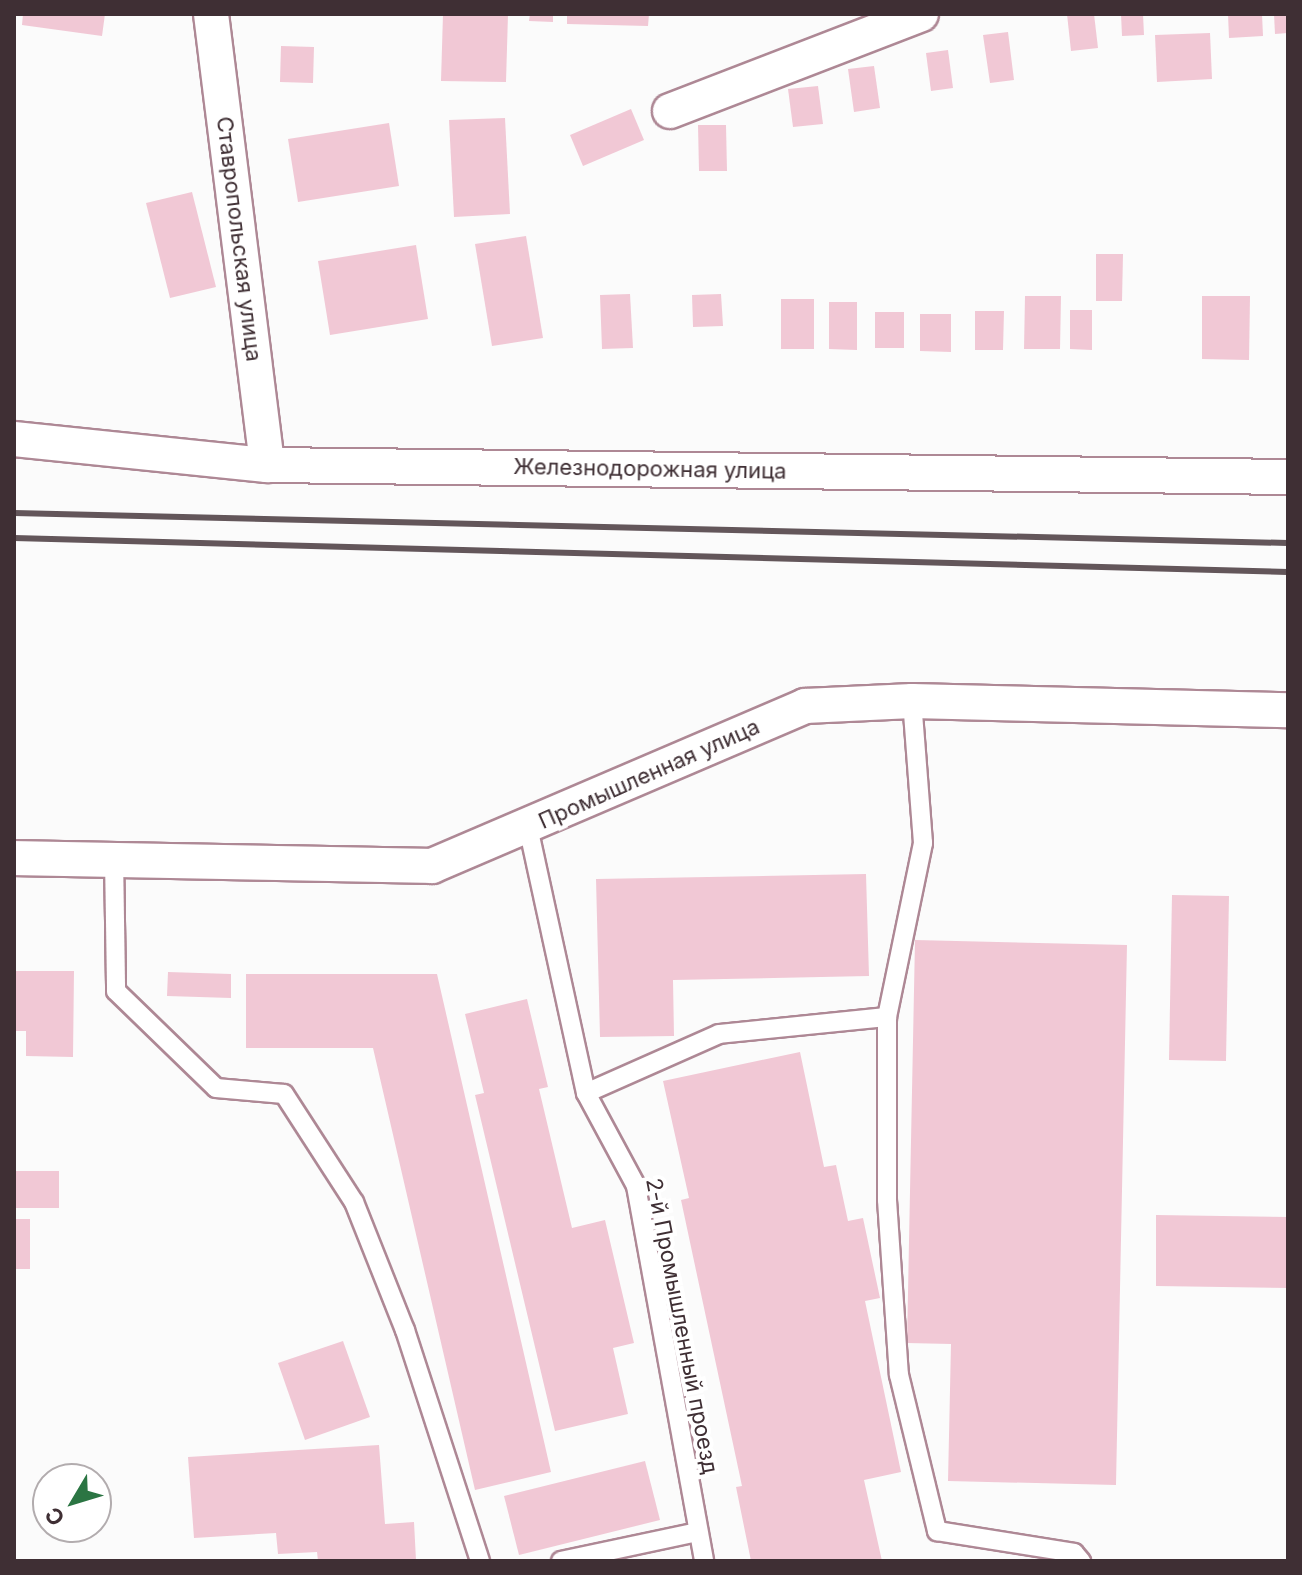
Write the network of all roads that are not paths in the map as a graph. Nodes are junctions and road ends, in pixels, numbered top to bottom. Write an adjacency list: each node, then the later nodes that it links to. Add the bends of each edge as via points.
1 (211, 14): 5 (street, Ставропольская улица)
2 (921, 14): 3 (street)
3 (670, 111)
4 (14, 439): 5 (street, Железнодорожная улица)
5 (267, 465): 6 (street, Железнодорожная улица)
6 (1288, 477)
7 (912, 701): 8 (street, Промышленная улица); 9 (street, Промышленная улица, via 805,706); 12 (lane, via 923,843)
8 (1288, 710)
9 (528, 827): 10 (street, Промышленная улица, via 432,866); 13 (lane, 2-й Промышленный проезд)
10 (114, 857): 11 (street, Промышленная улица); 15 (lane, via 116,991 216,1088 284,1094 354,1202 405,1330)
11 (14, 858)
12 (887, 1017): 13 (lane, via 719,1034); 18 (lane, via 887,1200 899,1375 937,1531 1074,1553)
13 (586, 1093): 14 (lane, 2-й Промышленный проезд, via 636,1186)
14 (697, 1532): 16 (lane); 17 (lane, 2-й Промышленный проезд)
15 (480, 1561)
16 (561, 1561)
17 (704, 1561)
18 (1081, 1561)

